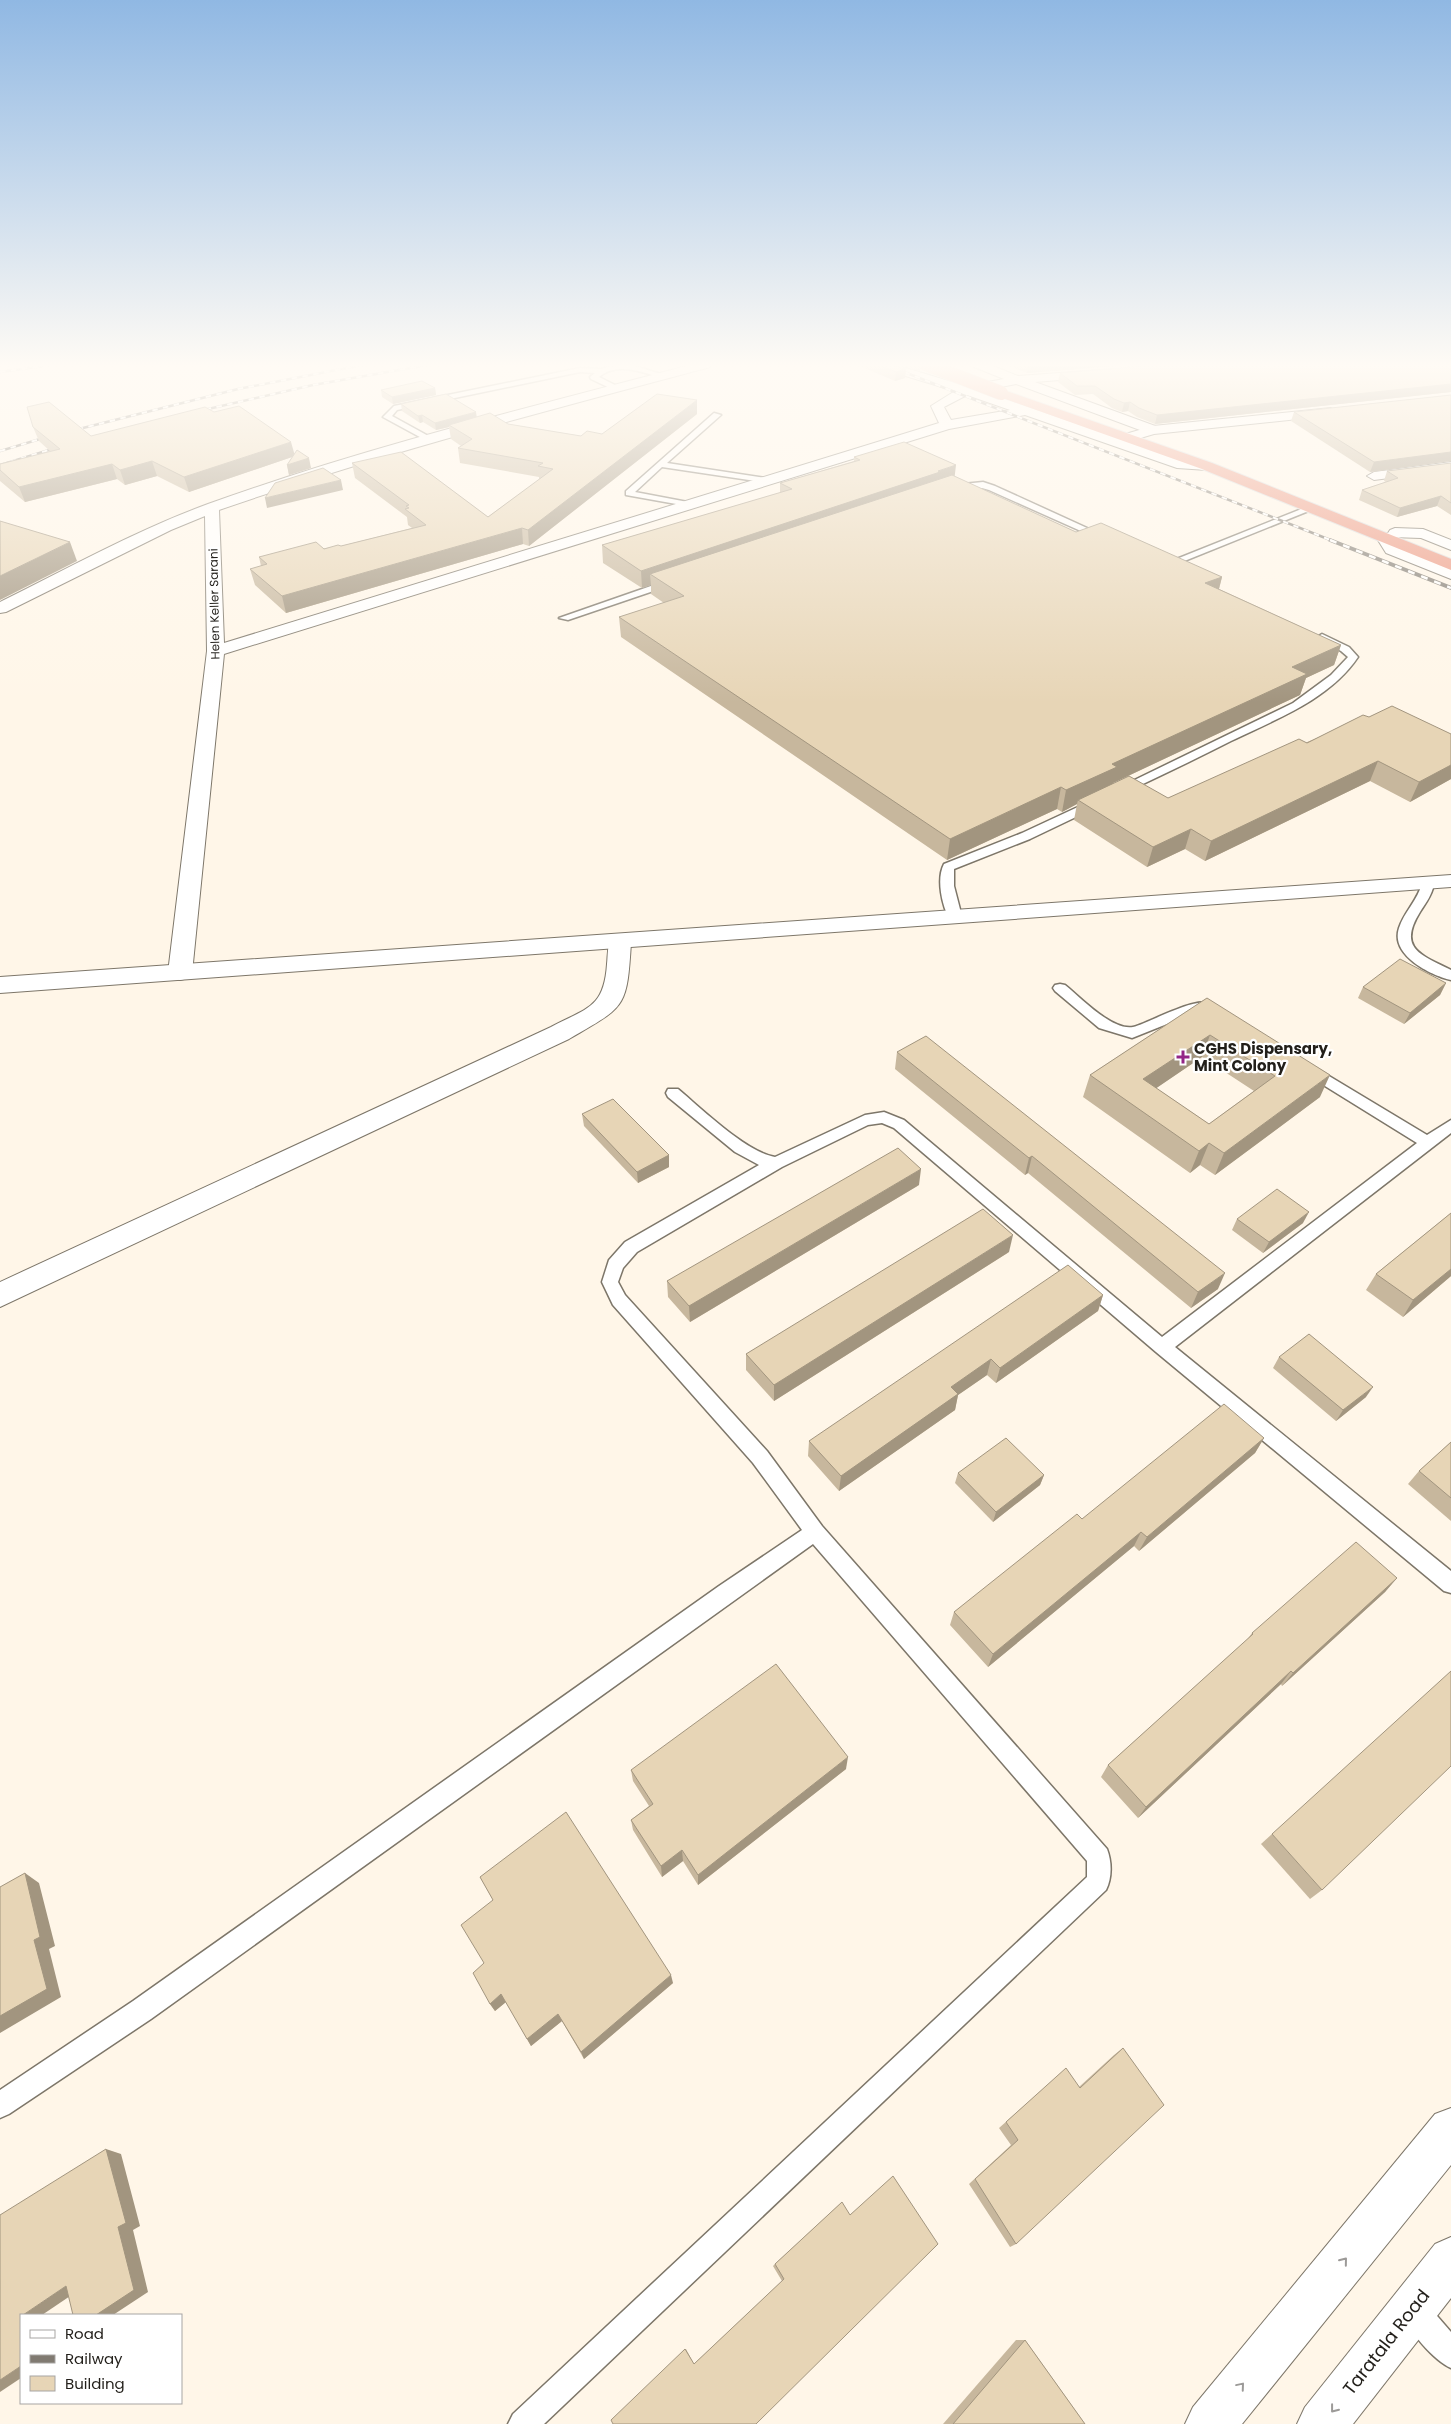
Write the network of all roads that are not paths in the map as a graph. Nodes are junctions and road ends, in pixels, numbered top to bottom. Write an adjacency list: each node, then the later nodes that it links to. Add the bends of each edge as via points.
1 (305, 477): 10 (street)
2 (645, 477): 9 (lane, via 629,492)
3 (742, 477): 7 (lane)
4 (779, 477): 7 (street)
5 (1235, 477): 11 (highway)
6 (1239, 477): 12 (highway)
7 (766, 481): 9 (street)
8 (939, 493): 13 (lane, via 957,487 983,485)
9 (690, 505): 23 (street)
10 (212, 508): 20 (street); 23 (street, Helen Keller Sarani)
11 (1312, 508): 12 (highway); 17 (lane, via 1160,564)
12 (1389, 535): 14 (street, via 1423,534); 15 (highway); 16 (highway); 18 (street, via 1391,550)
13 (1110, 541)
14 (1451, 545)
15 (1451, 554)
16 (1451, 565)
17 (1182, 574)
18 (1451, 574)
19 (678, 580): 21 (lane)
20 (0, 608)
21 (564, 618)
22 (1308, 631): 26 (lane, via 1345,649 1353,657 1348,665 1298,705 1026,836 948,867 946,875)
23 (216, 651): 28 (street, Helen Keller Sarani)
24 (1451, 881): 25 (street)
25 (1428, 883): 26 (street); 29 (lane, via 1426,897 1413,912 1403,931 1402,942 1410,953)
26 (954, 917): 27 (street)
27 (620, 942): 28 (street); 38 (street, via 612,998 604,1008 560,1033)
28 (180, 973): 30 (street)
29 (1451, 976)
30 (0, 985)
31 (1060, 988): 32 (lane, via 1104,1025 1132,1033 1194,1008 1210,1007)
32 (1221, 1014)
33 (1294, 1059): 36 (lane)
34 (673, 1093): 37 (lane, via 741,1148 760,1160)
35 (1451, 1125): 36 (lane)
36 (1428, 1143): 39 (lane)
37 (776, 1163): 39 (lane, via 866,1120 884,1117 899,1124); 40 (lane, via 631,1247 615,1265 610,1282 619,1300 760,1457)
38 (0, 1295)
39 (1162, 1347): 41 (lane)
40 (815, 1532): 42 (lane, via 142,2010); 47 (lane, via 1100,1856 1098,1882)
41 (1451, 1584)
42 (0, 2106)
43 (1451, 2130): 48 (street, one-way to 43)
44 (1451, 2260): 45 (street, Taratala Road)
45 (1412, 2308): 46 (lane); 49 (street, Taratala Road, one-way to 49)
46 (1451, 2354)
47 (523, 2424)
48 (1210, 2424)
49 (1322, 2424)

